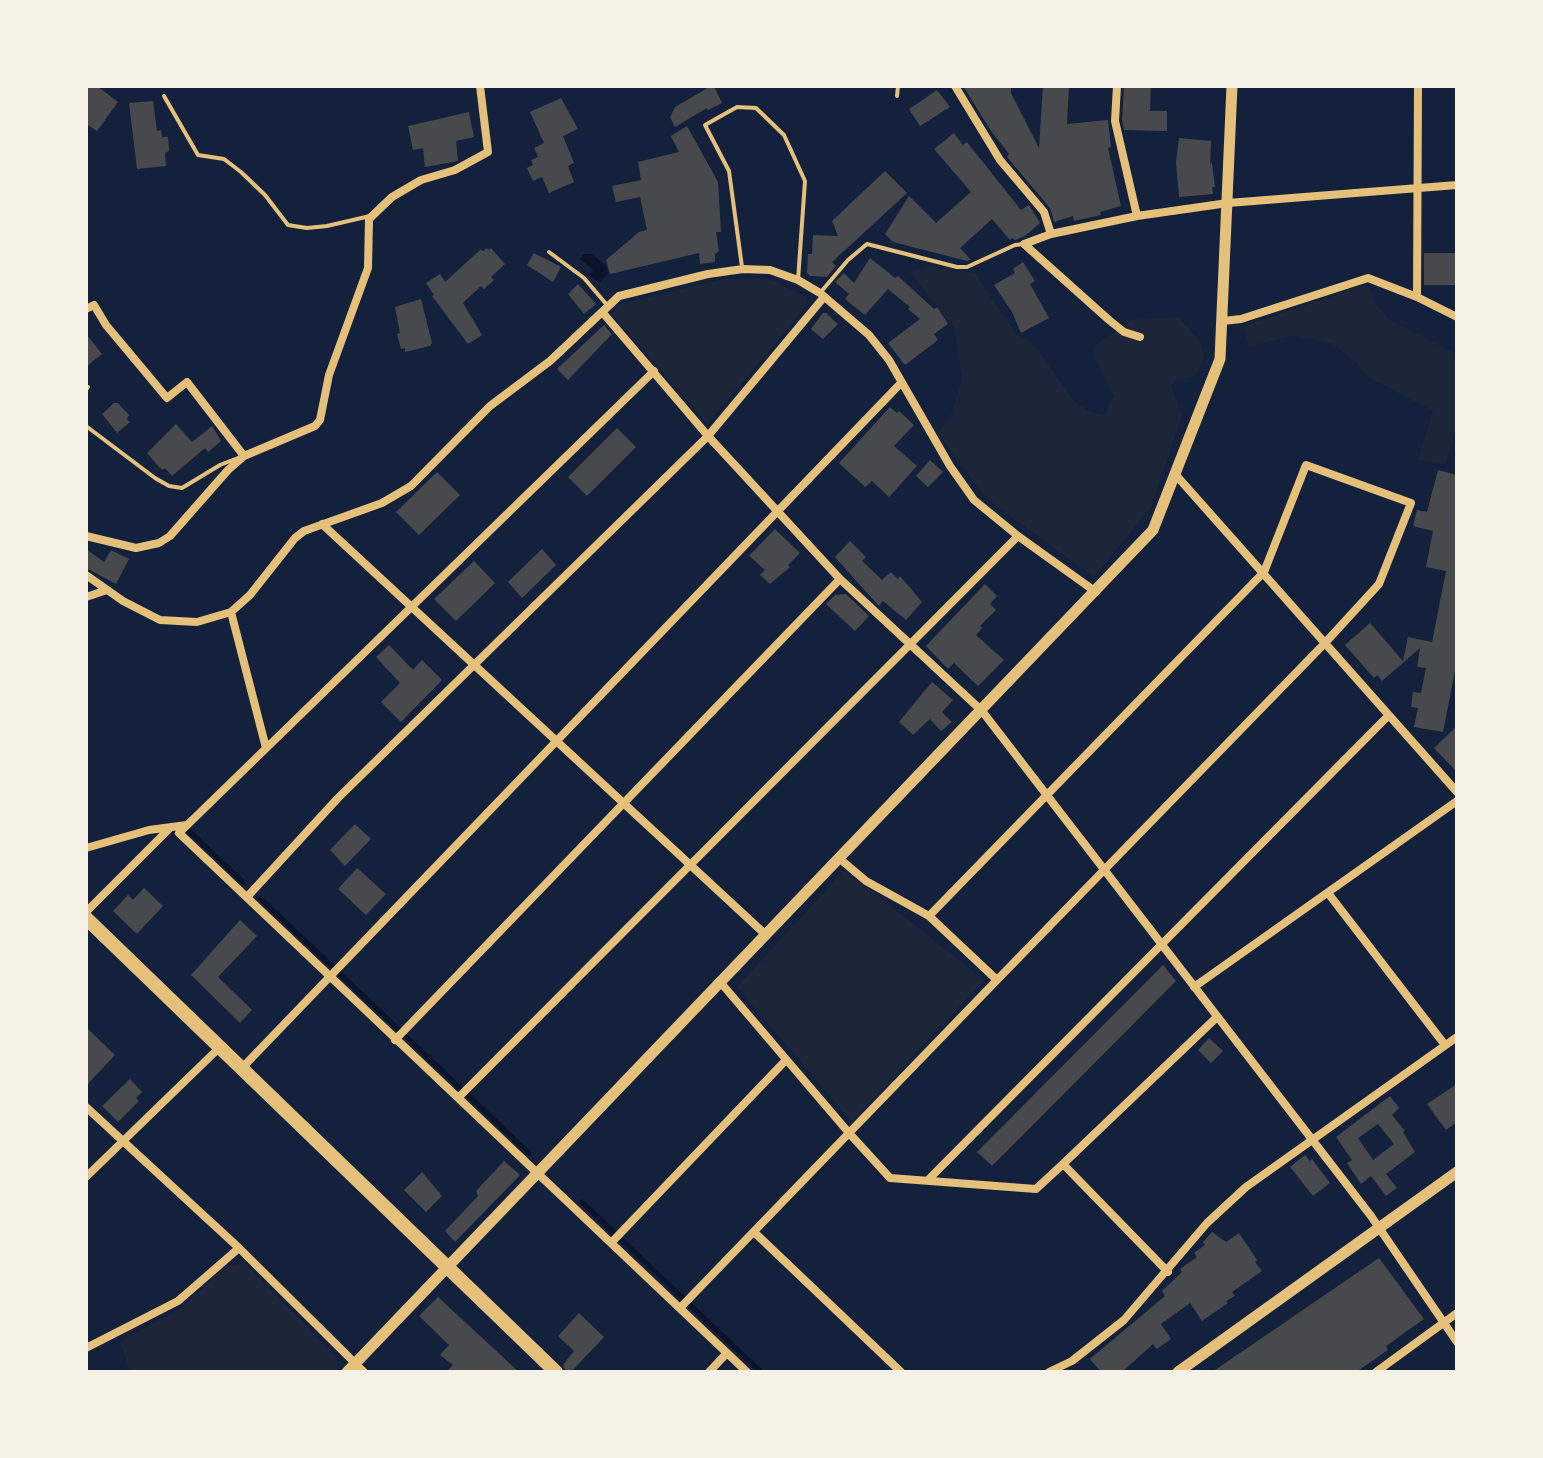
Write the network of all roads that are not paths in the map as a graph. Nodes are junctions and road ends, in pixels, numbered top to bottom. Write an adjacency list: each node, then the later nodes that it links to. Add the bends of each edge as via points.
1 (480, 86): 12 (street, via 488,152 421,180)
2 (898, 86): 8 (lane)
3 (955, 86): 14 (street, via 1000,160 1044,212)
4 (1117, 86): 13 (street, via 1115,121)
5 (1232, 86): 11 (street)
6 (1418, 86): 10 (street)
7 (164, 96): 12 (lane, via 198,155 224,159 256,186 288,225 327,226)
8 (897, 96)
9 (1457, 185): 10 (street)
10 (1418, 189): 11 (street); 20 (street)
11 (1228, 203): 13 (street); 24 (street)
12 (372, 215): 30 (street, via 367,225 368,268 329,375 320,420)
13 (1137, 216): 14 (street)
14 (1051, 234): 15 (street)
15 (1024, 244): 19 (lane, via 967,267 867,244); 25 (street, via 1109,320)
16 (549, 252): 22 (lane, via 584,278)
17 (743, 269): 18 (street, via 770,270); 18 (lane, via 729,171 705,125 737,107 756,108 784,135 805,181); 22 (street, via 619,296)
18 (798, 280): 19 (street)
19 (822, 295): 27 (street, via 869,335); 29 (street)
20 (1417, 297): 23 (street); 24 (street, via 1368,278)
21 (86, 309): 30 (street, via 94,305 167,398 187,382)
22 (606, 310): 26 (street); 33 (street, via 490,406 411,486 363,512)
23 (1457, 317)
24 (1223, 321): 31 (street, via 1220,359)
25 (1140, 337)
26 (654, 371): 29 (street); 42 (street)
27 (900, 384): 32 (street); 35 (street, via 974,500)
28 (86, 426): 30 (lane, via 169,486 182,488)
29 (708, 436): 32 (street); 46 (street)
30 (244, 456): 34 (street, via 159,543 136,548)
31 (1175, 474): 36 (street); 40 (street, via 1153,530)
32 (778, 512): 38 (street); 49 (street)
33 (322, 524): 42 (street); 43 (street, via 295,538)
34 (86, 536)
35 (1018, 536): 40 (street); 45 (street)
36 (1264, 572): 44 (street); 44 (street, via 1306,465 1411,503 1379,584); 52 (street)
37 (86, 575): 39 (street)
38 (840, 579): 45 (street); 54 (street)
39 (107, 590): 41 (street); 43 (street, via 150,616 173,623)
40 (1096, 592): 47 (street)
41 (86, 597)
42 (410, 608): 46 (street); 50 (street)
43 (231, 612): 50 (street)
44 (1325, 643): 48 (street); 60 (street)
45 (911, 644): 47 (street); 59 (street)
46 (473, 666): 49 (street); 62 (street, via 338,798)
47 (982, 711): 52 (street); 58 (street)
48 (1389, 715): 51 (street); 67 (street)
49 (556, 741): 54 (street); 68 (street)
50 (266, 748): 55 (street)
51 (1457, 792)
52 (1046, 795): 60 (street); 64 (street)
53 (1457, 801): 61 (street)
54 (622, 804): 59 (street); 74 (street)
55 (188, 825): 56 (street); 62 (street, via 179,833)
56 (170, 828): 57 (street); 63 (street)
57 (86, 848)
58 (840, 859): 64 (street, via 866,881); 66 (street)
59 (689, 865): 66 (street); 79 (street)
60 (1105, 869): 67 (street); 69 (street)
61 (1328, 893): 71 (street); 75 (street)
62 (247, 897): 68 (street)
63 (86, 912)
64 (929, 916): 69 (street)
65 (86, 918): 76 (highway)
66 (766, 935): 70 (street)
67 (1162, 945): 71 (street); 88 (street)
68 (328, 976): 74 (street); 78 (street)
69 (997, 980): 81 (street)
70 (721, 983): 77 (street); 85 (street)
71 (1194, 987): 72 (street)
72 (1217, 1017): 82 (street); 84 (street)
73 (1457, 1037): 75 (street)
74 (395, 1040): 79 (street)
75 (1445, 1045): 82 (street)
76 (219, 1048): 78 (highway); 83 (street)
77 (786, 1060): 81 (street); 91 (street)
78 (241, 1069): 93 (highway)
79 (458, 1098): 85 (street)
80 (86, 1107): 83 (street)
81 (849, 1133): 88 (street, via 890,1178); 90 (street)
82 (1313, 1140): 89 (street); 94 (street, via 1221,1208)
83 (122, 1142): 87 (street); 92 (street)
84 (1063, 1164): 88 (street, via 1036,1189); 94 (street)
85 (538, 1172): 91 (street); 93 (street)
86 (1457, 1172): 89 (street)
87 (86, 1177)
88 (929, 1179)
89 (1380, 1227): 97 (street); 107 (street)
90 (754, 1232): 95 (street); 105 (street)
91 (611, 1243): 95 (street)
92 (239, 1248): 99 (street, via 178,1301); 101 (street)
93 (447, 1268): 101 (street); 102 (highway)
94 (1168, 1272): 106 (street, via 1124,1320 1072,1361)
95 (680, 1308): 100 (street)
96 (1457, 1313): 97 (street)
97 (1444, 1323): 98 (street); 108 (street)
98 (1457, 1342)
99 (86, 1348)
100 (727, 1353): 103 (street); 104 (street)
101 (356, 1369)
102 (556, 1372)
103 (709, 1372)
104 (747, 1372)
105 (901, 1372)
106 (1049, 1372)
107 (1178, 1372)
108 (1376, 1372)

